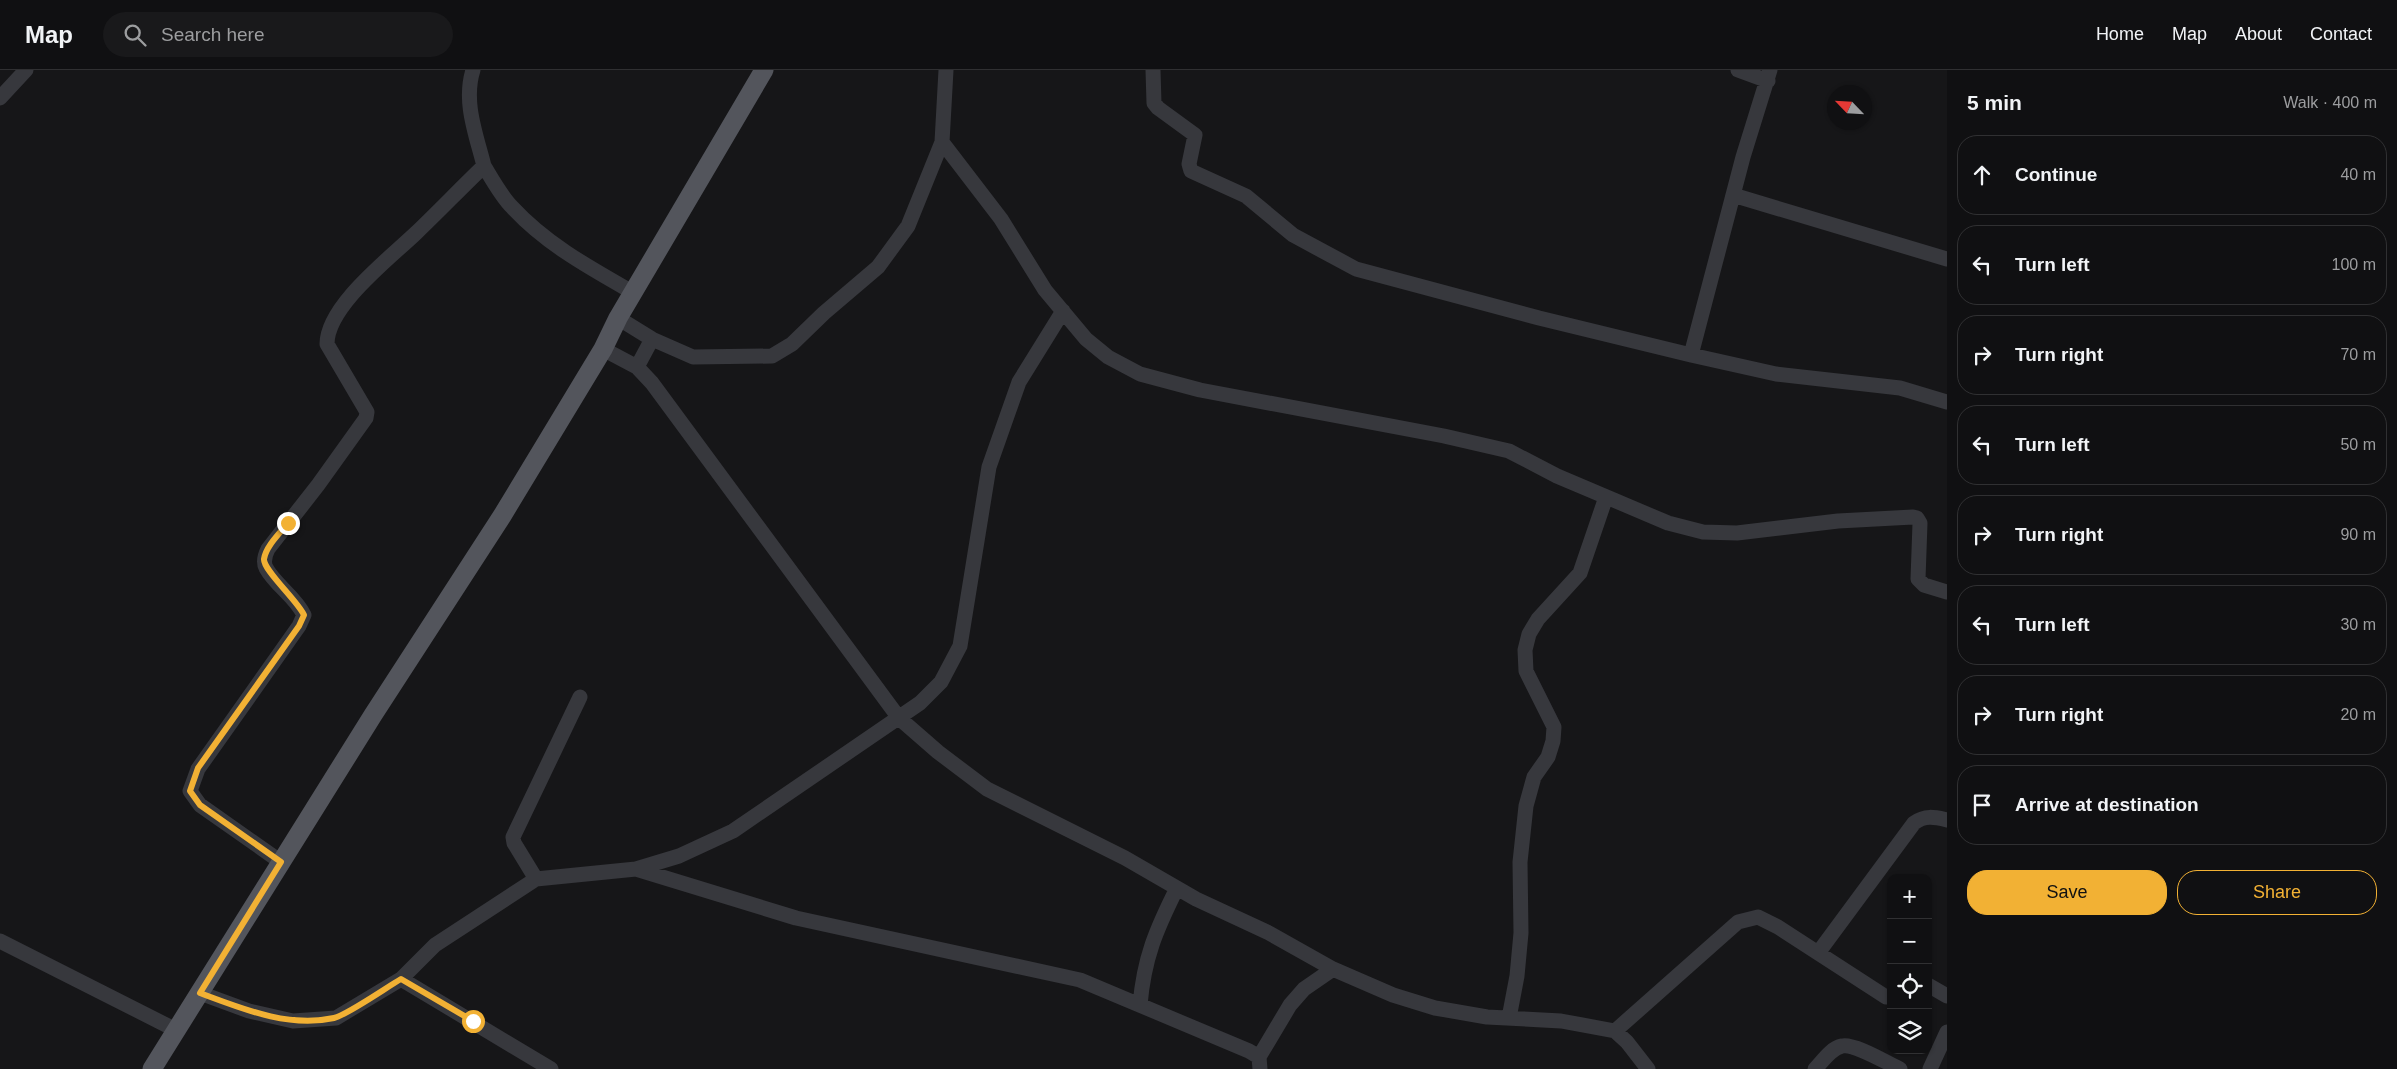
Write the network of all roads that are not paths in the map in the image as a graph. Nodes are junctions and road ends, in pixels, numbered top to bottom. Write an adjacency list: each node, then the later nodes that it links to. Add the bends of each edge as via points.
1 (26, 70): 8 (street)
2 (473, 70): 10 (street, via 468,98)
3 (764, 70): 13 (main road)
4 (946, 70): 9 (street)
5 (1153, 70): 18 (street, via 1154,103 1195,134 1189,164 1191,171 1246,196 1294,235 1356,269)
6 (1738, 70): 7 (street)
7 (1769, 75): 11 (street)
8 (0, 98)
9 (942, 142): 14 (street, via 1001,219 1045,290); 16 (street, via 908,226 878,267 792,344 772,356 693,357)
10 (484, 166): 13 (street, via 510,206 527,221 564,252); 26 (street, via 363,280 331,326 327,344 367,412 366,418 268,549 264,559 266,567 299,604 304,615 198,768 192,782 190,791 200,805)
11 (1733, 195): 12 (street); 18 (street)
12 (1947, 259)
13 (634, 293): 15 (main road)
14 (1062, 311): 21 (street, via 1086,339 1108,357 1140,374 1200,390 1509,451); 24 (street, via 1019,382 990,467 960,646 941,682)
15 (618, 318): 16 (street); 17 (main road)
16 (652, 339): 19 (street)
17 (603, 349): 19 (street); 26 (main road, via 502,516)
18 (1691, 355): 20 (street, via 1776,374 1900,388)
19 (637, 366): 24 (street)
20 (1947, 402)
21 (1606, 496): 22 (street, via 1668,523 1704,532 1737,533 1838,521 1914,517 1920,523 1918,579 1924,585); 39 (street, via 1582,568 1538,619 1524,650 1526,671 1554,727 1548,757 1534,777 1526,806 1520,862 1521,933)
22 (1947, 592)
23 (580, 697): 28 (street, via 513,837)
24 (899, 718): 27 (street, via 733,831 679,856); 29 (street, via 987,789)
25 (1947, 820): 31 (street, via 1921,818 1914,823)
26 (281, 862): 35 (main road)
27 (636, 869): 28 (street); 38 (street, via 796,918 1080,980)
28 (536, 879): 33 (street, via 434,945)
29 (1178, 888): 32 (street); 38 (street, via 1148,951)
30 (0, 941): 40 (street)
31 (1818, 952): 37 (street); 41 (street, via 1758,917 1738,922)
32 (1333, 968): 39 (street, via 1393,995 1435,1008); 43 (street, via 1290,1005)
33 (401, 979): 35 (street, via 336,1018 293,1021 250,1011); 45 (street)
34 (1932, 987): 36 (street)
35 (200, 993): 40 (main road)
36 (1947, 996)
37 (1887, 997)
38 (1140, 1005): 43 (street)
39 (1509, 1018): 41 (street, via 1562,1021)
40 (176, 1030): 44 (main road)
41 (1615, 1031): 46 (street)
42 (1947, 1032): 49 (street)
43 (1260, 1063)
44 (152, 1069)
45 (552, 1069)
46 (1648, 1069)
47 (1815, 1069): 48 (street, via 1841,1046 1851,1047)
48 (1900, 1069)
49 (1930, 1069)

